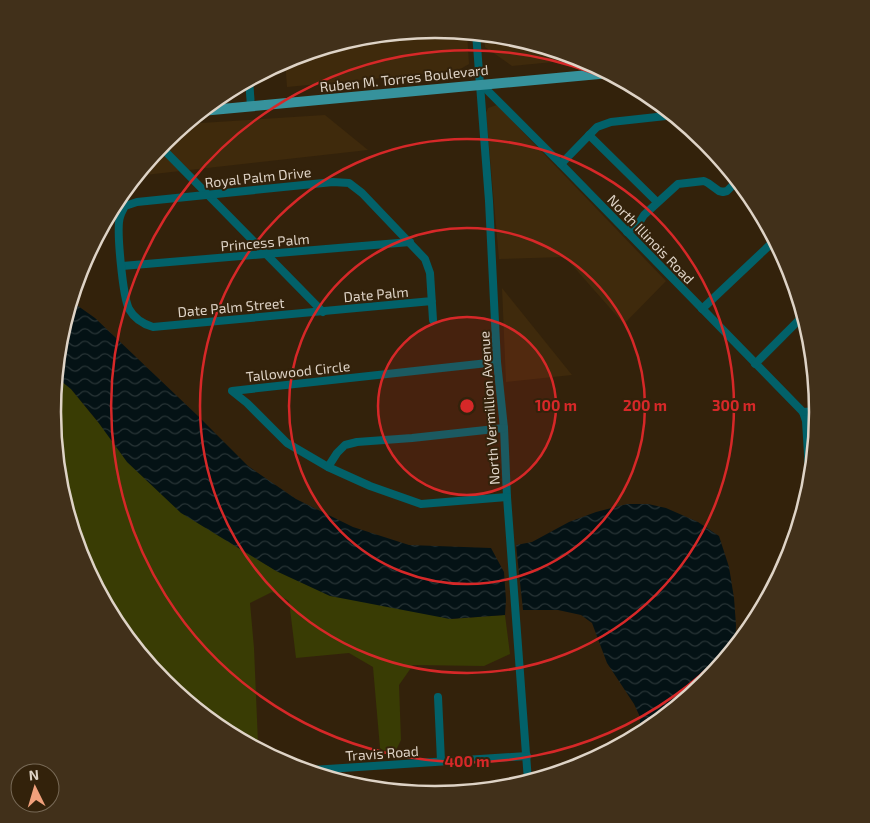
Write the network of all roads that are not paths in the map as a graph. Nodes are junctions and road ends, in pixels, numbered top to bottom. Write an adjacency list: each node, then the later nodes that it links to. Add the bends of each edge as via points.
1 (477, 40): 3 (street, North Vermillion Avenue)
2 (596, 74): 3 (main road, Ruben M. Torres Boulevard)
3 (480, 84): 5 (main road, Ruben M. Torres Boulevard); 10 (street, North Illinois Road); 25 (street, North Vermillion Avenue)
4 (250, 87): 5 (street)
5 (251, 107): 6 (main road, Ruben M. Torres Boulevard)
6 (214, 110)
7 (664, 116): 8 (street, via 606,122)
8 (590, 135): 10 (street); 13 (street)
9 (166, 152): 12 (street)
10 (561, 164): 14 (street, North Illinois Road)
11 (733, 185): 13 (street, via 723,192 704,181 678,184)
12 (208, 195): 15 (street, Royal Palm Drive, via 349,183); 17 (street); 18 (street, Royal Palm Drive, via 125,206 119,218)
13 (657, 202): 14 (street)
14 (627, 232): 20 (street, North Illinois Road)
15 (410, 242): 17 (street, Princess Palm); 19 (street, Royal Palm Drive, via 428,266)
16 (770, 245): 20 (street)
17 (266, 254): 18 (street, Princess Palm); 21 (street)
18 (122, 266): 24 (street, Royal Palm Drive, via 126,301 130,311)
19 (432, 302): 21 (street, Date Palm); 22 (street, Royal Palm Drive)
20 (702, 309): 26 (street, North Illinois Road)
21 (323, 312): 24 (street, Date Palm Street, via 153,327)
22 (433, 320)
23 (798, 321): 26 (street)
24 (143, 324)
25 (497, 362): 29 (street, North Vermillion Avenue); 31 (street, Tallowood Circle, via 232,391 287,443)
26 (755, 364): 27 (street, North Illinois Road)
27 (803, 412): 28 (street); 30 (street)
28 (809, 412)
29 (504, 428): 31 (street, via 358,442 345,445); 32 (street, North Vermillion Avenue)
30 (807, 444)
31 (328, 467): 32 (street, Tallowood Circle, via 421,504)
32 (507, 497): 34 (street, North Vermillion Avenue)
33 (438, 697): 35 (street)
34 (527, 756): 35 (street, Travis Road); 37 (street, North Vermillion Avenue)
35 (441, 761): 36 (street, Travis Road)
36 (325, 769)
37 (528, 774)

